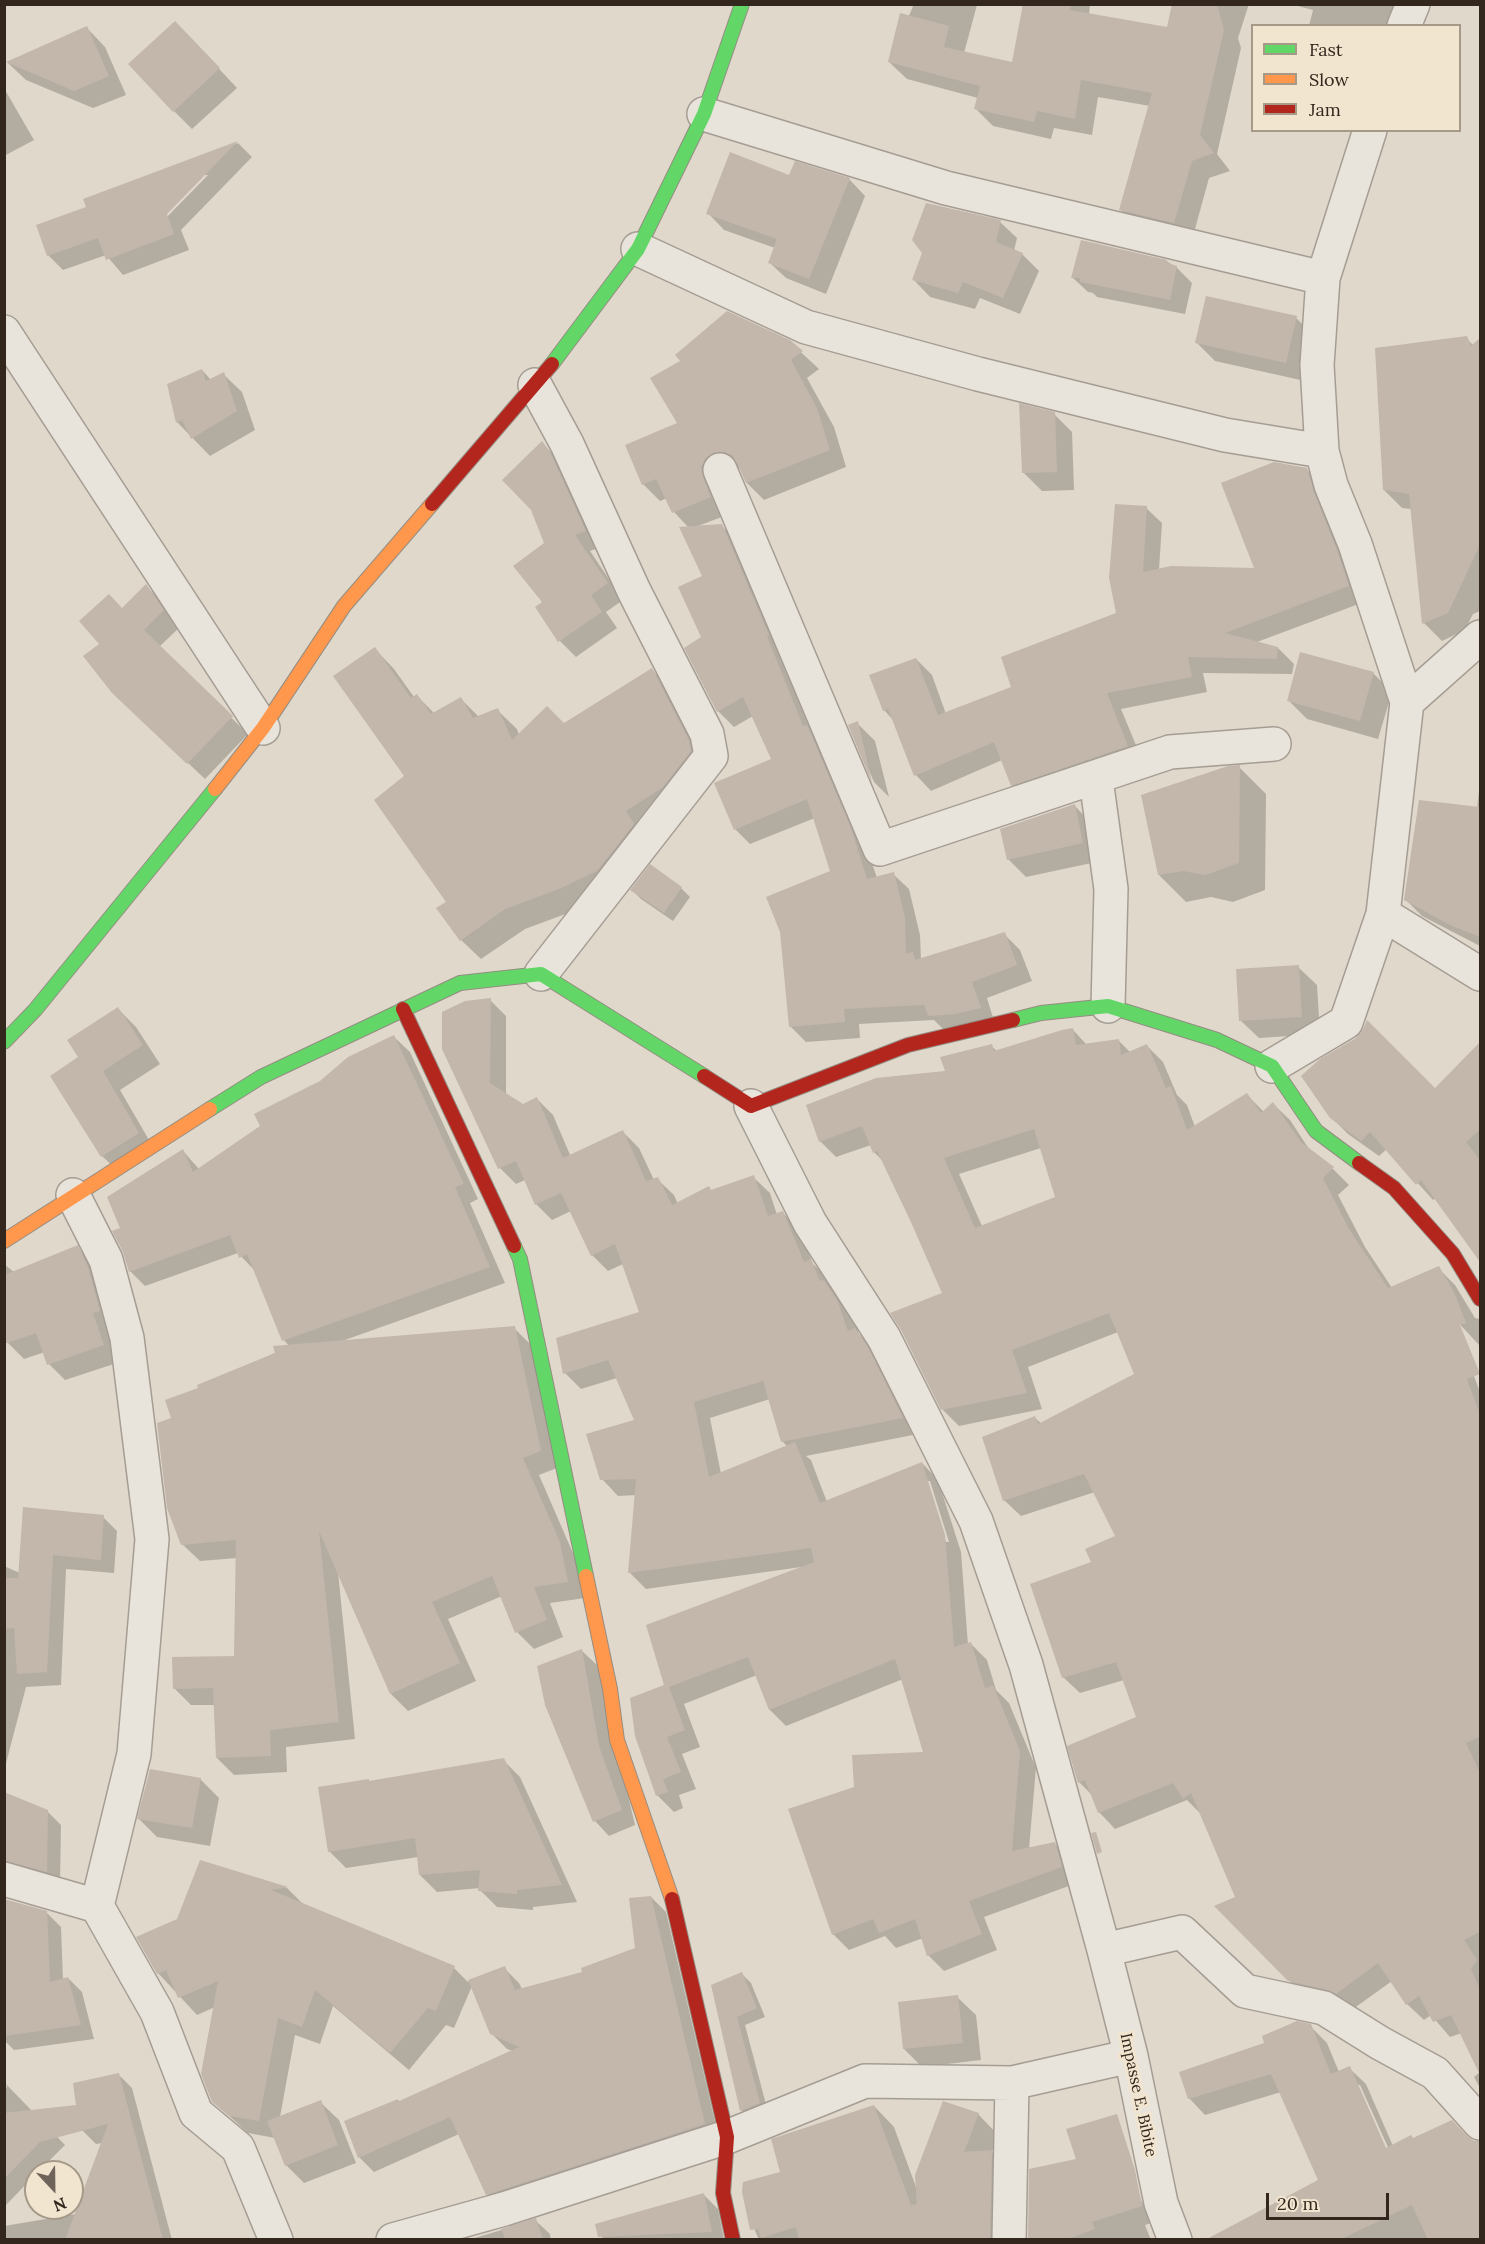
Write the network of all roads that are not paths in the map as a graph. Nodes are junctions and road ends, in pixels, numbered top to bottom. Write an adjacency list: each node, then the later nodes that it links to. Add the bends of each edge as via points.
1 (742, 4): 4 (street)
2 (1413, 4): 3 (street)
3 (1405, 24)
4 (704, 114): 6 (street); 7 (street, via 946,188)
5 (1369, 132): 7 (street)
6 (638, 249): 9 (street); 10 (street, via 806,327 1225,435)
7 (1323, 278): 10 (street, via 1317,365)
8 (4, 332): 14 (street)
9 (536, 385): 14 (street, via 344,606); 18 (street, via 707,734 711,756)
10 (1322, 451): 13 (street)
11 (720, 470): 16 (street, via 880,849)
12 (1480, 637): 13 (street)
13 (1407, 702): 17 (street)
14 (263, 728): 22 (street, via 35,1010)
15 (1274, 744): 16 (street, via 1170,752)
16 (1096, 779): 20 (street, via 1111,889)
17 (1383, 914): 19 (street); 23 (street, via 1346,1022)
18 (541, 974): 21 (street, via 460,983); 24 (street)
19 (1480, 974)
20 (1108, 1006): 23 (street, via 1217,1040); 24 (street, via 1041,1012 908,1045)
21 (403, 1009): 25 (street, via 261,1077); 34 (street, via 520,1259 610,1689 617,1740 673,1901)
22 (4, 1042)
23 (1272, 1066): 27 (street, via 1316,1131 1394,1188 1454,1254)
24 (751, 1106): 30 (street, Impasse E. Bibite, via 810,1223 884,1338 976,1521 1026,1665)
25 (73, 1195): 26 (street); 29 (street, via 106,1260 126,1338 152,1539 134,1754)
26 (4, 1241)
27 (1480, 1299)
28 (4, 1879): 29 (street)
29 (97, 1906): 35 (street, via 157,2012 196,2113 238,2148)
30 (1104, 1950): 31 (street, Impasse E. Bibite); 33 (street, via 1182,1932 1245,1991 1323,2008 1434,2073)
31 (1131, 2056): 32 (street); 39 (street, Impasse E. Bibite, via 1161,2203)
32 (1012, 2083): 34 (street, via 865,2080); 38 (street)
33 (1480, 2123)
34 (727, 2137): 36 (street, via 504,2209); 37 (street, via 723,2193)
35 (276, 2240)
36 (393, 2240)
37 (733, 2240)
38 (1009, 2240)
39 (1175, 2240)

